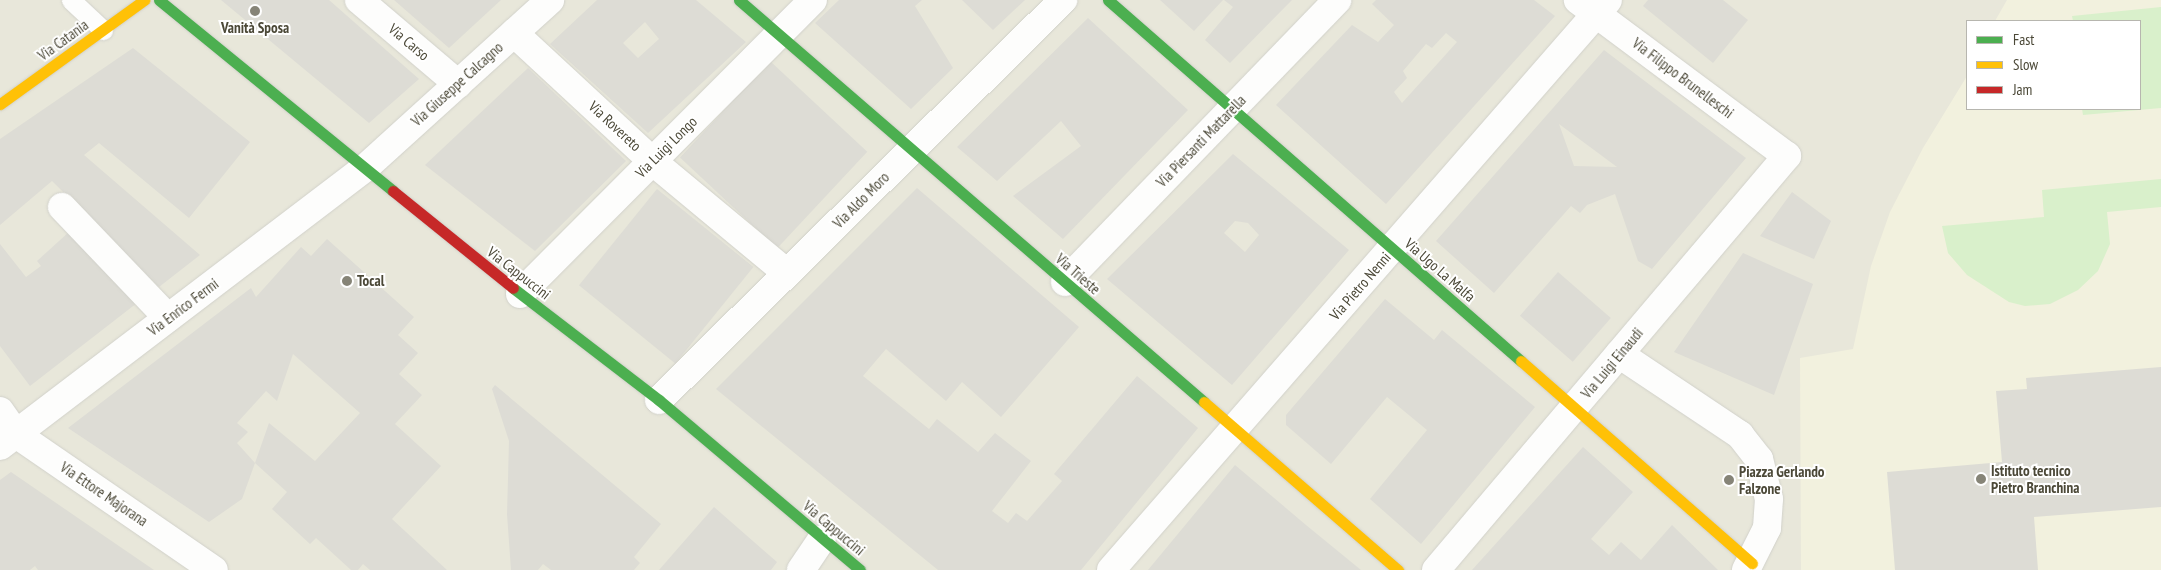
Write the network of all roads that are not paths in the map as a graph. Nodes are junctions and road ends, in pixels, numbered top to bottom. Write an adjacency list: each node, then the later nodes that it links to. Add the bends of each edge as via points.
1 (71, 0): 12 (lane)
2 (144, 0): 12 (street, Via Catania)
3 (159, 0): 21 (street, Via Cappuccini)
4 (359, 0): 15 (street, Via Carso)
5 (550, 0): 13 (street, Via Giuseppe Calcagno)
6 (739, 0): 14 (street, Via Trieste)
7 (813, 0): 14 (street, Via Luigi Longo)
8 (1063, 0): 18 (street, Via Aldo Moro)
9 (1108, 0): 17 (street, Via Ugo La Malfa)
10 (1337, 0): 17 (street, Via Piersanti Mattarella)
11 (1595, 4): 19 (street, Via Filippo Brunelleschi); 23 (street, Via Pietro Nenni)
12 (103, 30): 16 (street, Via Catania)
13 (514, 33): 15 (street, Via Giuseppe Calcagno); 20 (street, Via Rovereto)
14 (778, 34): 18 (street, Via Trieste); 20 (street, Via Luigi Longo)
15 (458, 84): 21 (street, Via Giuseppe Calcagno)
16 (0, 104)
17 (1232, 108): 23 (street, Via Ugo La Malfa); 25 (street, Via Piersanti Mattarella)
18 (912, 150): 24 (street, Via Aldo Moro); 25 (street, Via Trieste)
19 (1787, 156): 28 (street, Via Luigi Einaudi)
20 (652, 160): 24 (street, Via Rovereto); 26 (street, Via Luigi Longo)
21 (365, 168): 26 (street, Via Cappuccini); 27 (street, Via Enrico Fermi)
22 (62, 207): 27 (street)
23 (1392, 249): 30 (street, Via Ugo La Malfa); 32 (street, Via Pietro Nenni)
24 (787, 273): 29 (street, Via Aldo Moro)
25 (1065, 282): 32 (street, Via Trieste)
26 (520, 294): 29 (street, Via Cappuccini)
27 (168, 318): 33 (street, Via Enrico Fermi)
28 (1619, 354): 30 (street, Via Luigi Einaudi); 35 (street, via 1740,435 1758,459 1769,499 1766,528)
29 (659, 400): 34 (street, Via Cappuccini)
30 (1574, 407): 35 (street, Via Ugo La Malfa); 41 (street, Via Luigi Einaudi)
31 (0, 411): 33 (street, Via Ettore Majorana)
32 (1235, 429): 39 (street, Via Pietro Nenni); 40 (street, Via Trieste)
33 (8, 440): 36 (street, Via Ettore Majorana)
34 (822, 538): 37 (street); 38 (street, Via Cappuccini)
35 (1750, 568)
36 (214, 570)
37 (801, 570)
38 (860, 570)
39 (1111, 570)
40 (1398, 570)
41 (1436, 570)

